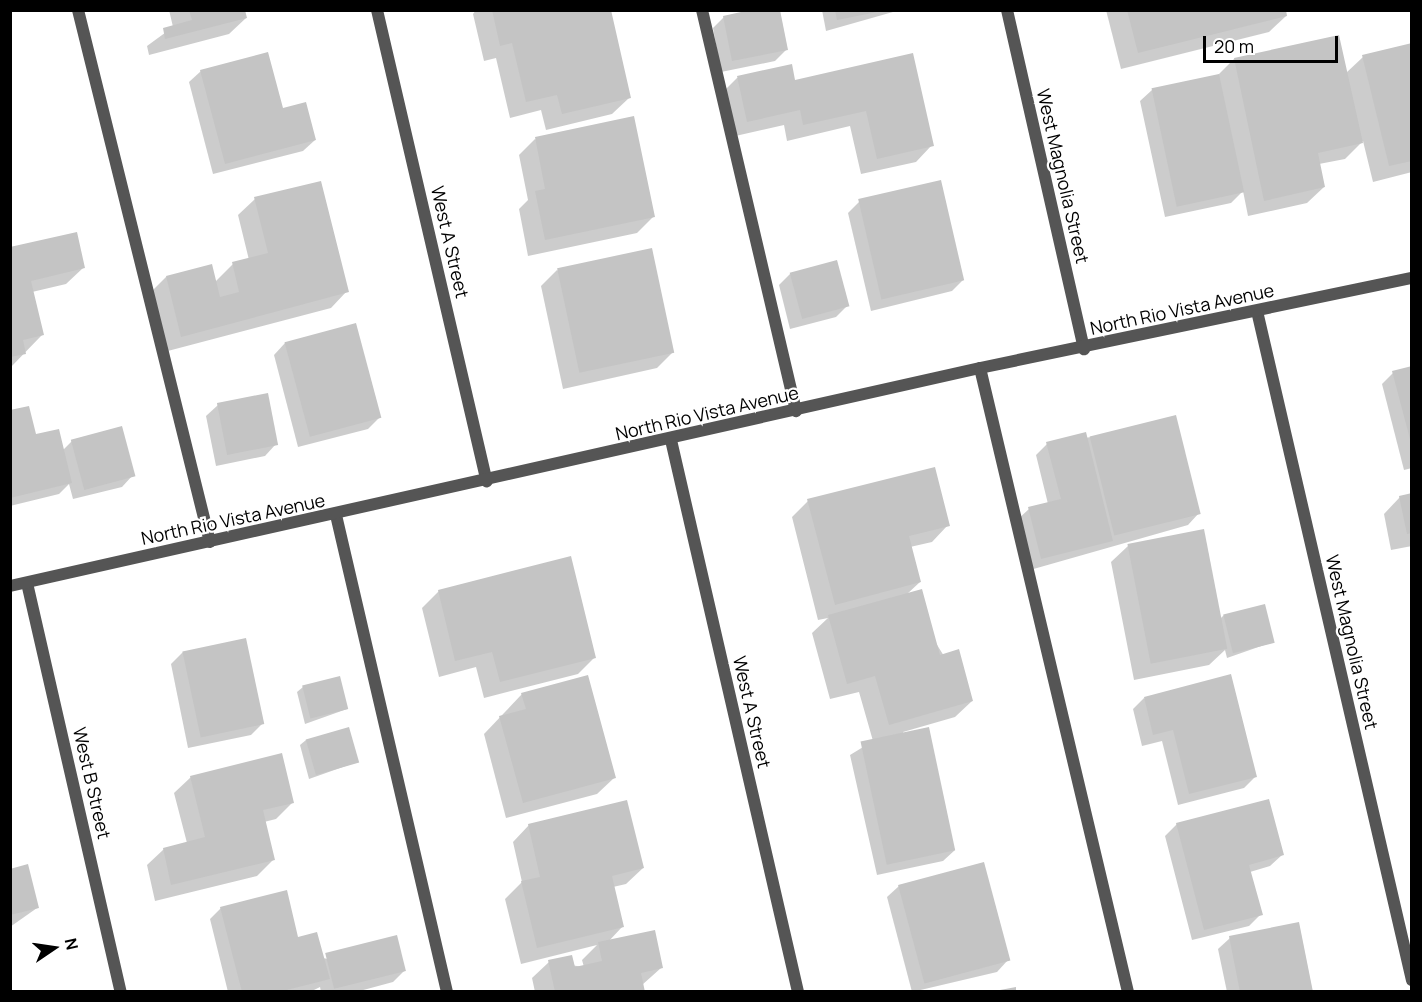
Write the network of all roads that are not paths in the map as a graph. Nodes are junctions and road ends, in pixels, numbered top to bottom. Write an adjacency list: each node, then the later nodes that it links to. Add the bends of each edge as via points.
1 (78, 10): 13 (street)
2 (377, 10): 11 (street, West A Street)
3 (702, 10): 9 (street)
4 (1007, 10): 7 (street, West Magnolia Street)
5 (1412, 278): 6 (street, North Rio Vista Avenue)
6 (1257, 311): 7 (street, North Rio Vista Avenue); 16 (street, West Magnolia Street)
7 (1084, 349): 8 (street, North Rio Vista Avenue)
8 (980, 368): 9 (street, North Rio Vista Avenue); 20 (street)
9 (796, 411): 10 (street, North Rio Vista Avenue)
10 (671, 440): 11 (street, North Rio Vista Avenue); 19 (street, West A Street)
11 (487, 481): 12 (street, North Rio Vista Avenue)
12 (336, 515): 13 (street, North Rio Vista Avenue); 18 (street)
13 (210, 542): 14 (street, North Rio Vista Avenue)
14 (27, 583): 15 (street, North Rio Vista Avenue); 17 (street, West B Street)
15 (10, 586)
16 (1412, 980)
17 (121, 992)
18 (447, 992)
19 (798, 992)
20 (1128, 992)

